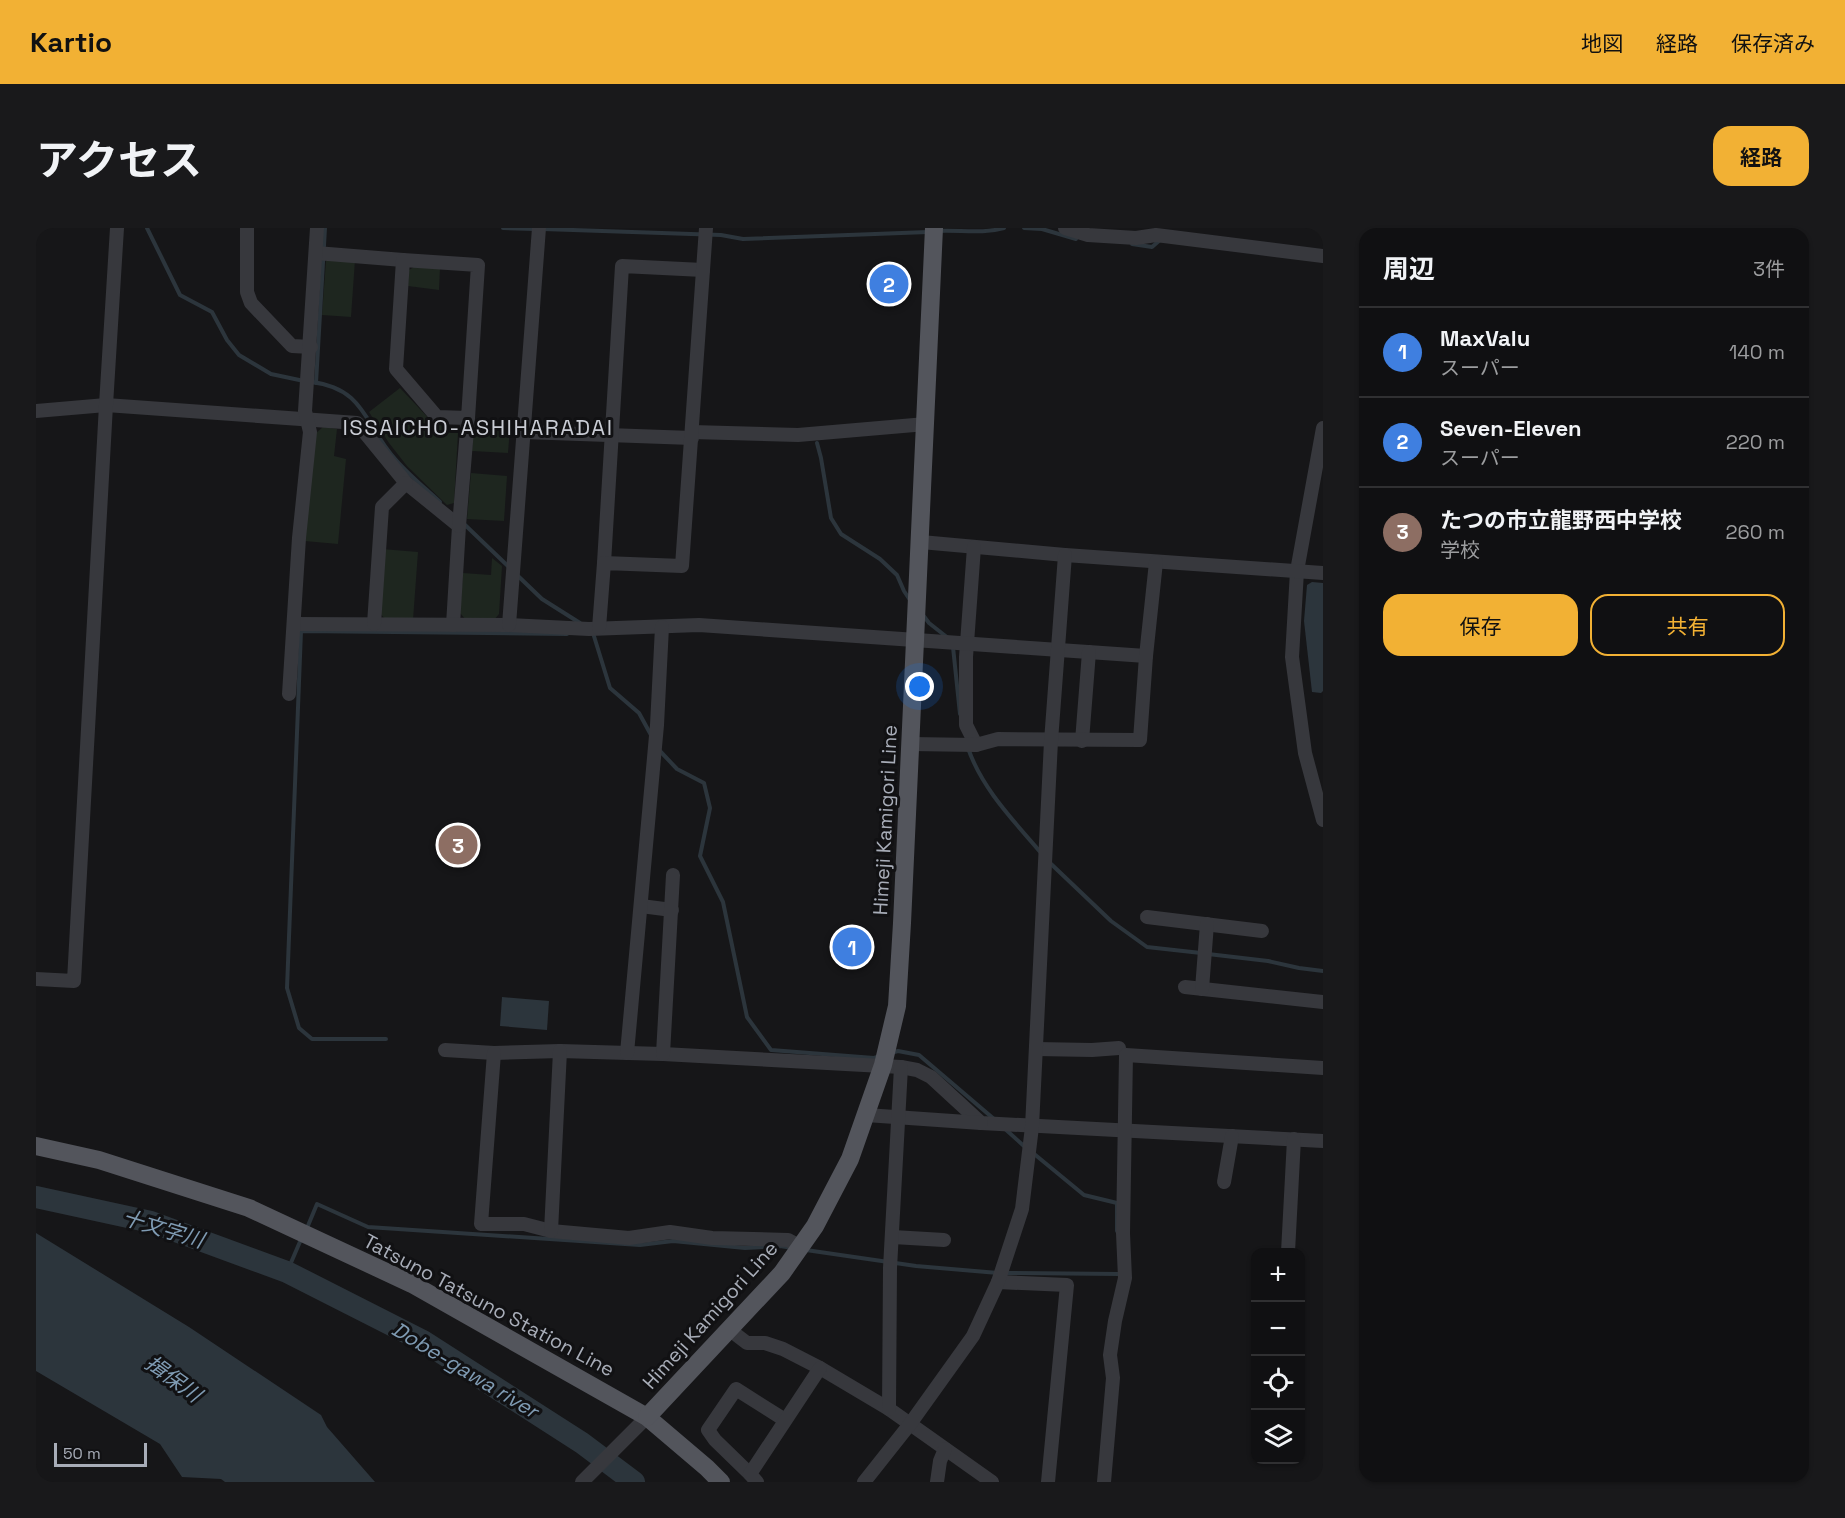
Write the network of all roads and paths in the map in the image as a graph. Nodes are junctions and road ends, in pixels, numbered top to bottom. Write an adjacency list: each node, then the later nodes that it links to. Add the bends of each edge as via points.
1 (117, 228): 14 (street)
2 (247, 228): 13 (street, via 247,292 251,303 292,346)
3 (317, 228): 9 (street)
4 (539, 228): 20 (street)
5 (706, 228): 12 (street)
6 (934, 228): 18 (main road, Himeji Kamigori Line)
7 (1065, 228): 8 (street, via 1088,235 1136,238)
8 (1156, 232): 10 (street)
9 (316, 253): 11 (street); 13 (street)
10 (1323, 256)
11 (403, 260): 16 (street, via 396,369 437,417); 16 (street, via 478,266)
12 (703, 270): 21 (street); 22 (street, via 622,266)
13 (311, 347): 17 (street)
14 (106, 405): 15 (street); 17 (street); 55 (street, via 75,981)
15 (36, 411)
16 (468, 418): 24 (street)
17 (307, 421): 23 (street, via 357,423); 32 (street, via 310,432)
18 (926, 424): 21 (street, via 798,435); 25 (main road, Himeji Kamigori Line)
19 (1323, 428): 30 (street)
20 (524, 432): 22 (street); 35 (street)
21 (692, 435): 22 (street); 29 (street, via 682,566)
22 (612, 436): 29 (street)
23 (406, 483): 24 (street); 33 (street, via 381,507)
24 (459, 526): 34 (street)
25 (921, 542): 26 (street); 38 (main road, Himeji Kamigori Line)
26 (974, 547): 27 (street); 39 (street)
27 (1065, 555): 28 (street); 40 (street)
28 (1156, 562): 30 (street); 42 (street)
29 (604, 563): 37 (street)
30 (1296, 571): 31 (street); 48 (street, via 1292,657 1305,753)
31 (1323, 573)
32 (294, 624): 33 (street); 43 (street)
33 (374, 624): 34 (street)
34 (453, 625): 35 (street)
35 (509, 625): 37 (street)
36 (662, 627): 37 (street); 38 (street, via 699,625); 50 (street)
37 (599, 628)
38 (916, 641): 39 (street); 46 (main road, Himeji Kamigori Line)
39 (956, 644): 40 (street); 47 (street, via 966,657 966,725)
40 (1058, 650): 41 (street); 44 (street)
41 (1089, 652): 42 (street); 45 (street)
42 (1146, 656): 45 (street, via 1140,740)
43 (289, 694)
44 (1051, 741): 45 (street); 47 (street, via 998,739); 60 (street)
45 (1082, 741)
46 (911, 744): 47 (street); 66 (main road, Himeji Kamigori Line)
47 (976, 745)
48 (1323, 820)
49 (673, 875): 51 (street)
50 (641, 906): 51 (street); 64 (street)
51 (672, 910): 65 (street)
52 (1147, 917): 53 (street)
53 (1207, 924): 54 (street); 57 (street)
54 (1262, 931)
55 (36, 979)
56 (1185, 987): 57 (street)
57 (1202, 989): 58 (street)
58 (1323, 1002)
59 (1119, 1048): 60 (street)
60 (1036, 1049): 71 (street)
61 (445, 1050): 63 (street)
62 (560, 1052): 63 (street); 64 (street); 78 (street)
63 (494, 1053): 78 (street, via 481,1224 524,1224)
64 (627, 1053): 65 (street)
65 (663, 1054): 66 (street)
66 (892, 1066): 68 (main road, Himeji Kamigori Line); 69 (street); 70 (street, via 931,1077)
67 (1323, 1068): 72 (street, via 1126,1055)
68 (866, 1115): 69 (street); 81 (main road, Himeji Kamigori Line, via 850,1160)
69 (899, 1118): 70 (street); 79 (street)
70 (981, 1123): 71 (street)
71 (1032, 1127): 72 (street); 83 (street, via 1022,1209)
72 (1124, 1130): 73 (street); 98 (street, via 1125,1278 1110,1355 1113,1378)
73 (1232, 1136): 74 (street); 77 (street)
74 (1294, 1139): 75 (street); 82 (street)
75 (1323, 1141)
76 (36, 1146): 87 (main road, Tatsuno Tatsuno Station Line, via 99,1160 249,1208 412,1284)
77 (1224, 1182)
78 (551, 1231): 81 (street, via 629,1238 670,1232 712,1238 788,1240)
79 (893, 1237): 80 (street); 86 (street)
80 (944, 1240)
81 (801, 1247): 84 (main road, Himeji Kamigori Line)
82 (1288, 1248)
83 (998, 1282): 89 (street, via 973,1336); 97 (street, via 1067,1285)
84 (730, 1330): 85 (street, via 747,1343 783,1349); 87 (main road, Himeji Kamigori Line)
85 (820, 1368): 86 (street); 88 (street)
86 (889, 1409): 89 (street)
87 (647, 1417): 92 (street); 93 (main road, Himeji Kamigori Line)
88 (785, 1420): 91 (street); 91 (street, via 736,1389 708,1430)
89 (910, 1424): 90 (street); 94 (street)
90 (945, 1449): 95 (street); 96 (street)
91 (753, 1478)
92 (582, 1482)
93 (721, 1482)
94 (864, 1482)
95 (937, 1482)
96 (992, 1482)
97 (1048, 1482)
98 (1104, 1482)

